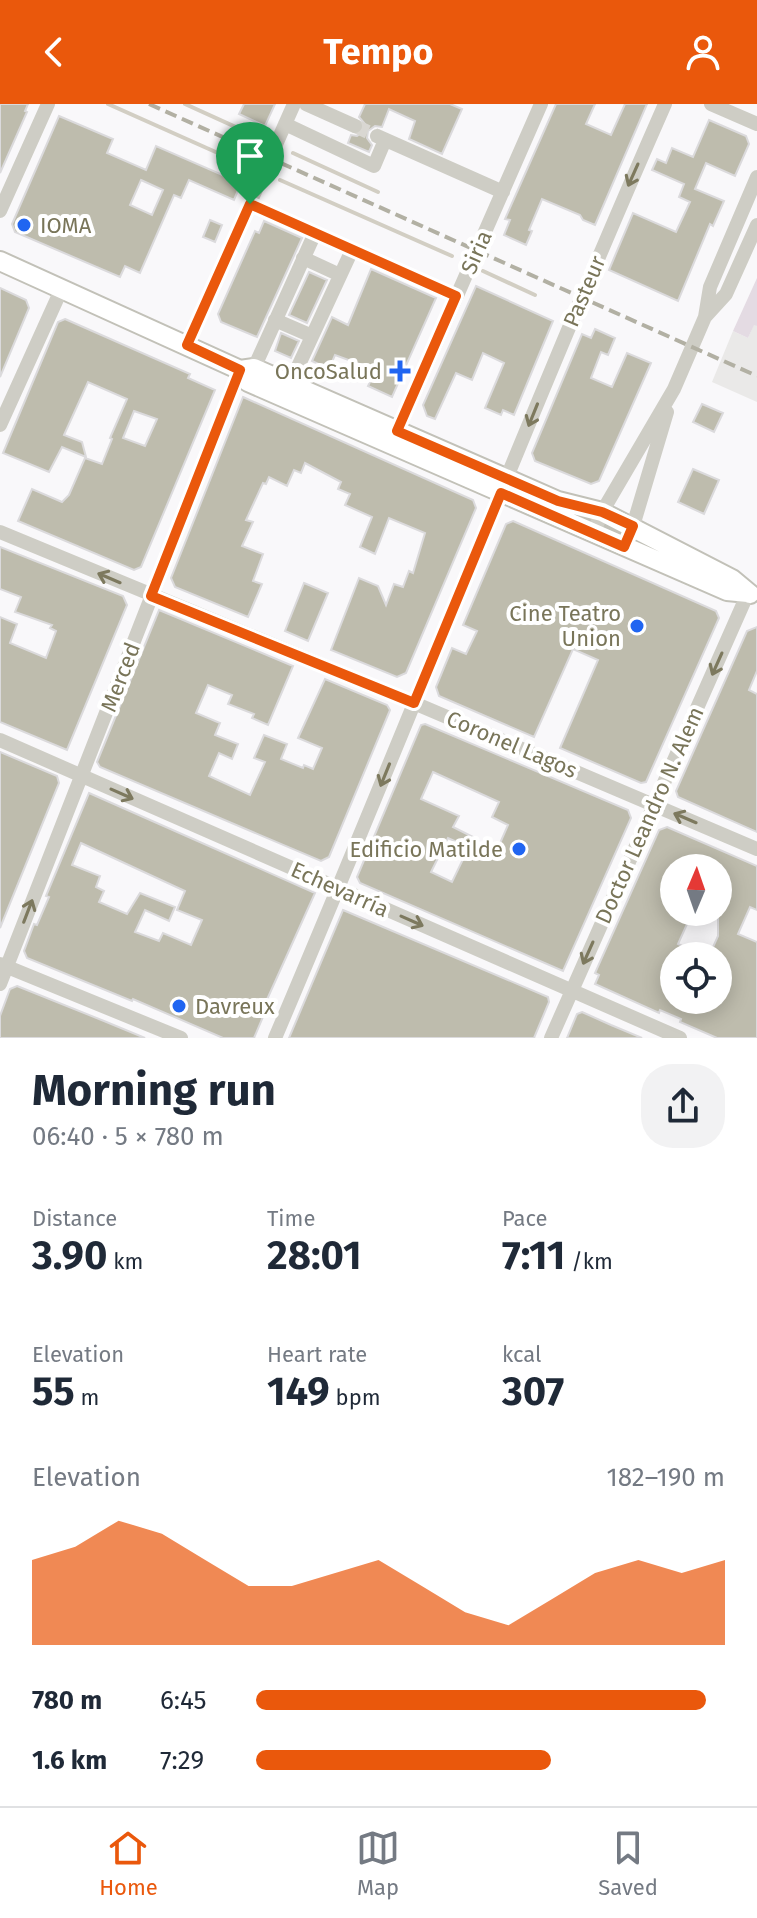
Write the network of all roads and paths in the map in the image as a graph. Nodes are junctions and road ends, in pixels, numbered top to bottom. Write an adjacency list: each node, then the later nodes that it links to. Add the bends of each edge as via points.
1 (48, 104): 13 (street)
2 (294, 104): 7 (street)
3 (306, 104): 9 (street)
4 (541, 104): 11 (street, Siria)
5 (665, 104): 31 (street, Pasteur, one-way to 31)
6 (711, 104): 8 (street)
7 (285, 124): 11 (street, via 374,166 381,138); 12 (street)
8 (757, 124)
9 (355, 126)
10 (757, 177): 22 (street, via 710,287)
11 (503, 192): 21 (street, Siria)
12 (250, 204): 15 (street); 25 (street)
13 (0, 211)
14 (757, 225): 22 (street, via 726,294)
15 (315, 233): 16 (street); 17 (street, Merced)
16 (352, 250): 19 (street); 21 (street)
17 (303, 258): 19 (street); 23 (street, Merced)
18 (0, 261): 20 (main road)
19 (340, 275): 24 (street)
20 (62, 288): 25 (main road); 29 (street)
21 (456, 296): 30 (street, Siria)
22 (705, 317): 28 (street)
23 (275, 320): 24 (street); 26 (street, Merced)
24 (312, 336): 27 (street)
25 (187, 345): 26 (main road)
26 (247, 369): 27 (main road); 30 (main road, via 248,382); 38 (street, Merced)
27 (290, 384): 30 (main road)
28 (674, 389): 32 (street); 33 (street)
29 (0, 425)
30 (394, 438): 31 (main road)
31 (504, 486): 32 (main road); 35 (main road); 39 (street, Pasteur)
32 (602, 512): 33 (main road); 35 (street)
33 (633, 526): 36 (street); 37 (main road)
34 (0, 532): 38 (street, Coronel Lagos, one-way to 34)
35 (593, 534): 36 (main road)
36 (624, 547): 37 (main road, via 727,591)
37 (753, 595): 42 (street, Doctor Leandro N. Alem, one-way to 42)
38 (151, 596): 39 (street, Coronel Lagos); 41 (street, Merced)
39 (414, 703): 42 (street, Coronel Lagos); 44 (street, Pasteur, one-way to 44)
40 (0, 740): 41 (street, Echevarría)
41 (81, 776): 44 (street, Echevarría, one-way to 44); 45 (street, Merced, one-way to 41)
42 (654, 805): 43 (street, Coronel Lagos, one-way to 42); 47 (street, Doctor Leandro N. Alem, one-way to 47)
43 (757, 849)
44 (339, 889): 47 (street, Echevarría, one-way to 47); 49 (street, Pasteur)
45 (3, 965): 46 (street, Merced); 48 (street)
46 (0, 984)
47 (571, 990): 50 (street, Doctor Leandro N. Alem); 51 (street, Echevarría)
48 (181, 1038)
49 (275, 1038)
50 (551, 1038)
51 (680, 1038)

